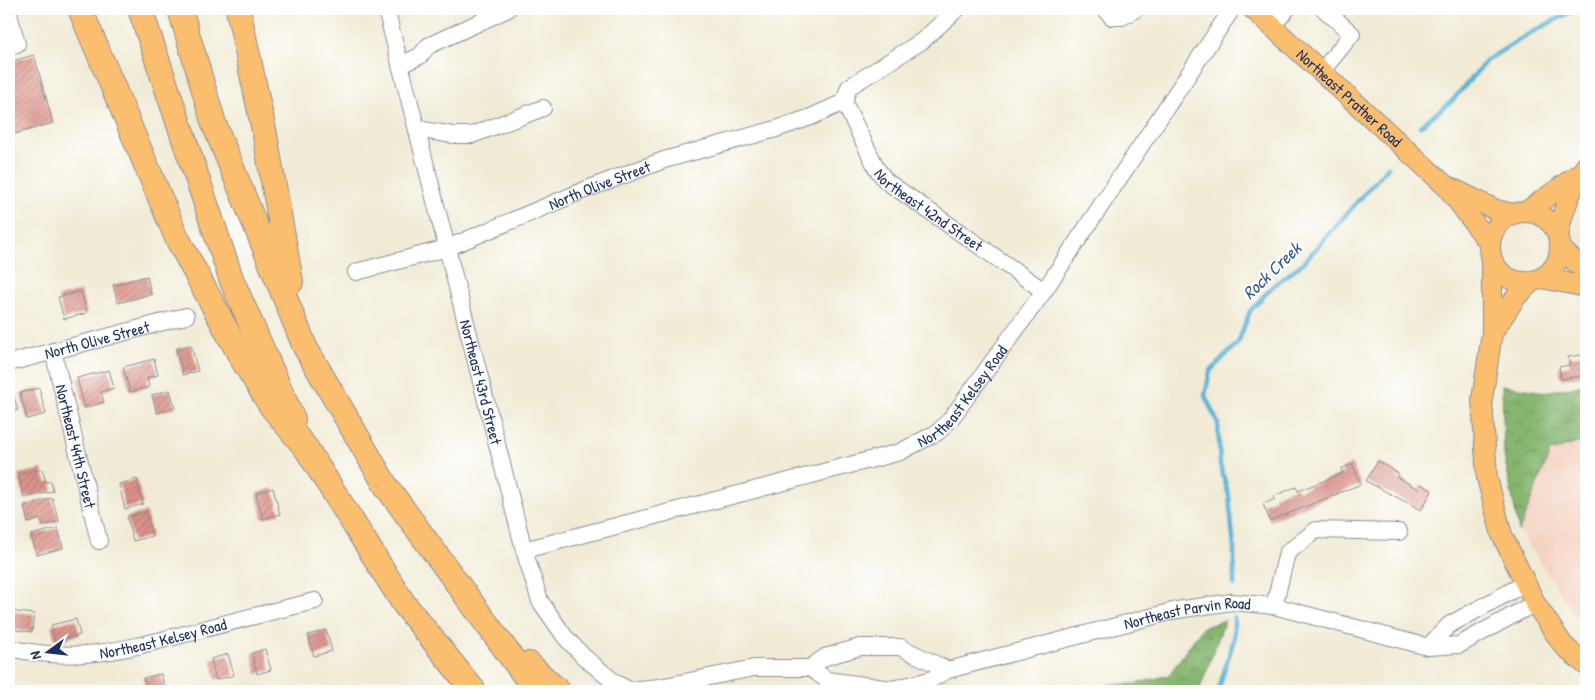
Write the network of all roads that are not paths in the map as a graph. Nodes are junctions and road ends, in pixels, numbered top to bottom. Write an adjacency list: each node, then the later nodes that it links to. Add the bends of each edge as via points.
1 (80, 9): 38 (highway, via 201,287 271,406)
2 (140, 9): 38 (highway, via 232,281)
3 (180, 9): 35 (highway, via 214,124)
4 (238, 9): 35 (highway)
5 (386, 9): 17 (street, Northeast 43rd Street)
6 (508, 9): 17 (street, via 428,46 420,56)
7 (958, 9): 19 (street, via 922,41 849,87)
8 (1105, 9): 9 (street, via 1112,17 1122,18)
9 (1136, 9)
10 (1232, 9): 32 (street, Northeast Kelsey Road)
11 (1253, 9): 15 (main road, Northeast Prather Road)
12 (1287, 9): 15 (street)
13 (1324, 9): 18 (street, via 1352,34)
14 (9, 14): 16 (street, via 17,44)
15 (1272, 26): 18 (main road, Northeast Prather Road)
16 (9, 46)
17 (400, 64): 21 (street, Northeast 43rd Street)
18 (1322, 71): 23 (main road, Northeast Prather Road)
19 (844, 102): 26 (street, North Olive Street, via 776,129 664,160); 32 (street, Northeast 42nd Street, via 886,181)
20 (543, 108): 21 (street, via 472,135)
21 (417, 129): 26 (street, Northeast 43rd Street)
22 (1583, 170): 24 (main road); 25 (main road, via 1560,216)
23 (1447, 187): 24 (main road, Northeast Prather Road, via 1496,210); 27 (main road, Northeast Prather Road)
24 (1519, 213): 25 (main road, via 1546,219); 27 (main road, via 1497,225)
25 (1559, 242): 29 (main road); 30 (main road, via 1558,260)
26 (447, 248): 28 (street, North Olive Street); 41 (street, Northeast 43rd Street)
27 (1491, 252): 30 (main road, via 1498,271 1508,278 1519,282); 34 (main road)
28 (356, 272)
29 (1586, 272)
30 (1537, 280): 31 (main road); 34 (main road, via 1516,297)
31 (1586, 287)
32 (1044, 291): 41 (street, Northeast Kelsey Road, via 950,420 924,440 900,452)
33 (186, 316): 36 (street, North Olive Street)
34 (1492, 333): 42 (main road, via 1482,400 1487,478 1502,536)
35 (305, 347): 46 (highway, via 386,486)
36 (54, 351): 37 (street, North Olive Street); 40 (street, Northeast 44th Street)
37 (9, 363)
38 (306, 448): 52 (highway, via 404,604)
39 (1399, 532): 45 (street, via 1316,530 1287,553)
40 (99, 541)
41 (524, 550): 50 (street, Northeast 43rd Street, via 540,601 565,637 584,658 629,690 754,668)
42 (1524, 584): 44 (main road); 47 (street, via 1449,625)
43 (315, 601): 48 (street, Northeast Kelsey Road, via 93,654 40,655)
44 (1534, 603): 47 (street, Northeast Parvin Road, via 1459,645); 49 (main road, via 1563,645)
45 (1274, 606): 47 (street, Northeast Parvin Road); 51 (street, Northeast Parvin Road, via 1232,602 1177,610)
46 (489, 627): 53 (highway); 54 (highway)
47 (1428, 647)
48 (9, 648)
49 (1586, 665)
50 (810, 668): 51 (street, Northeast Parvin Road, via 827,680 892,689 930,680); 51 (street, via 825,656 860,648 900,647)
51 (948, 670)
52 (474, 691)
53 (536, 691)
54 (558, 691)

